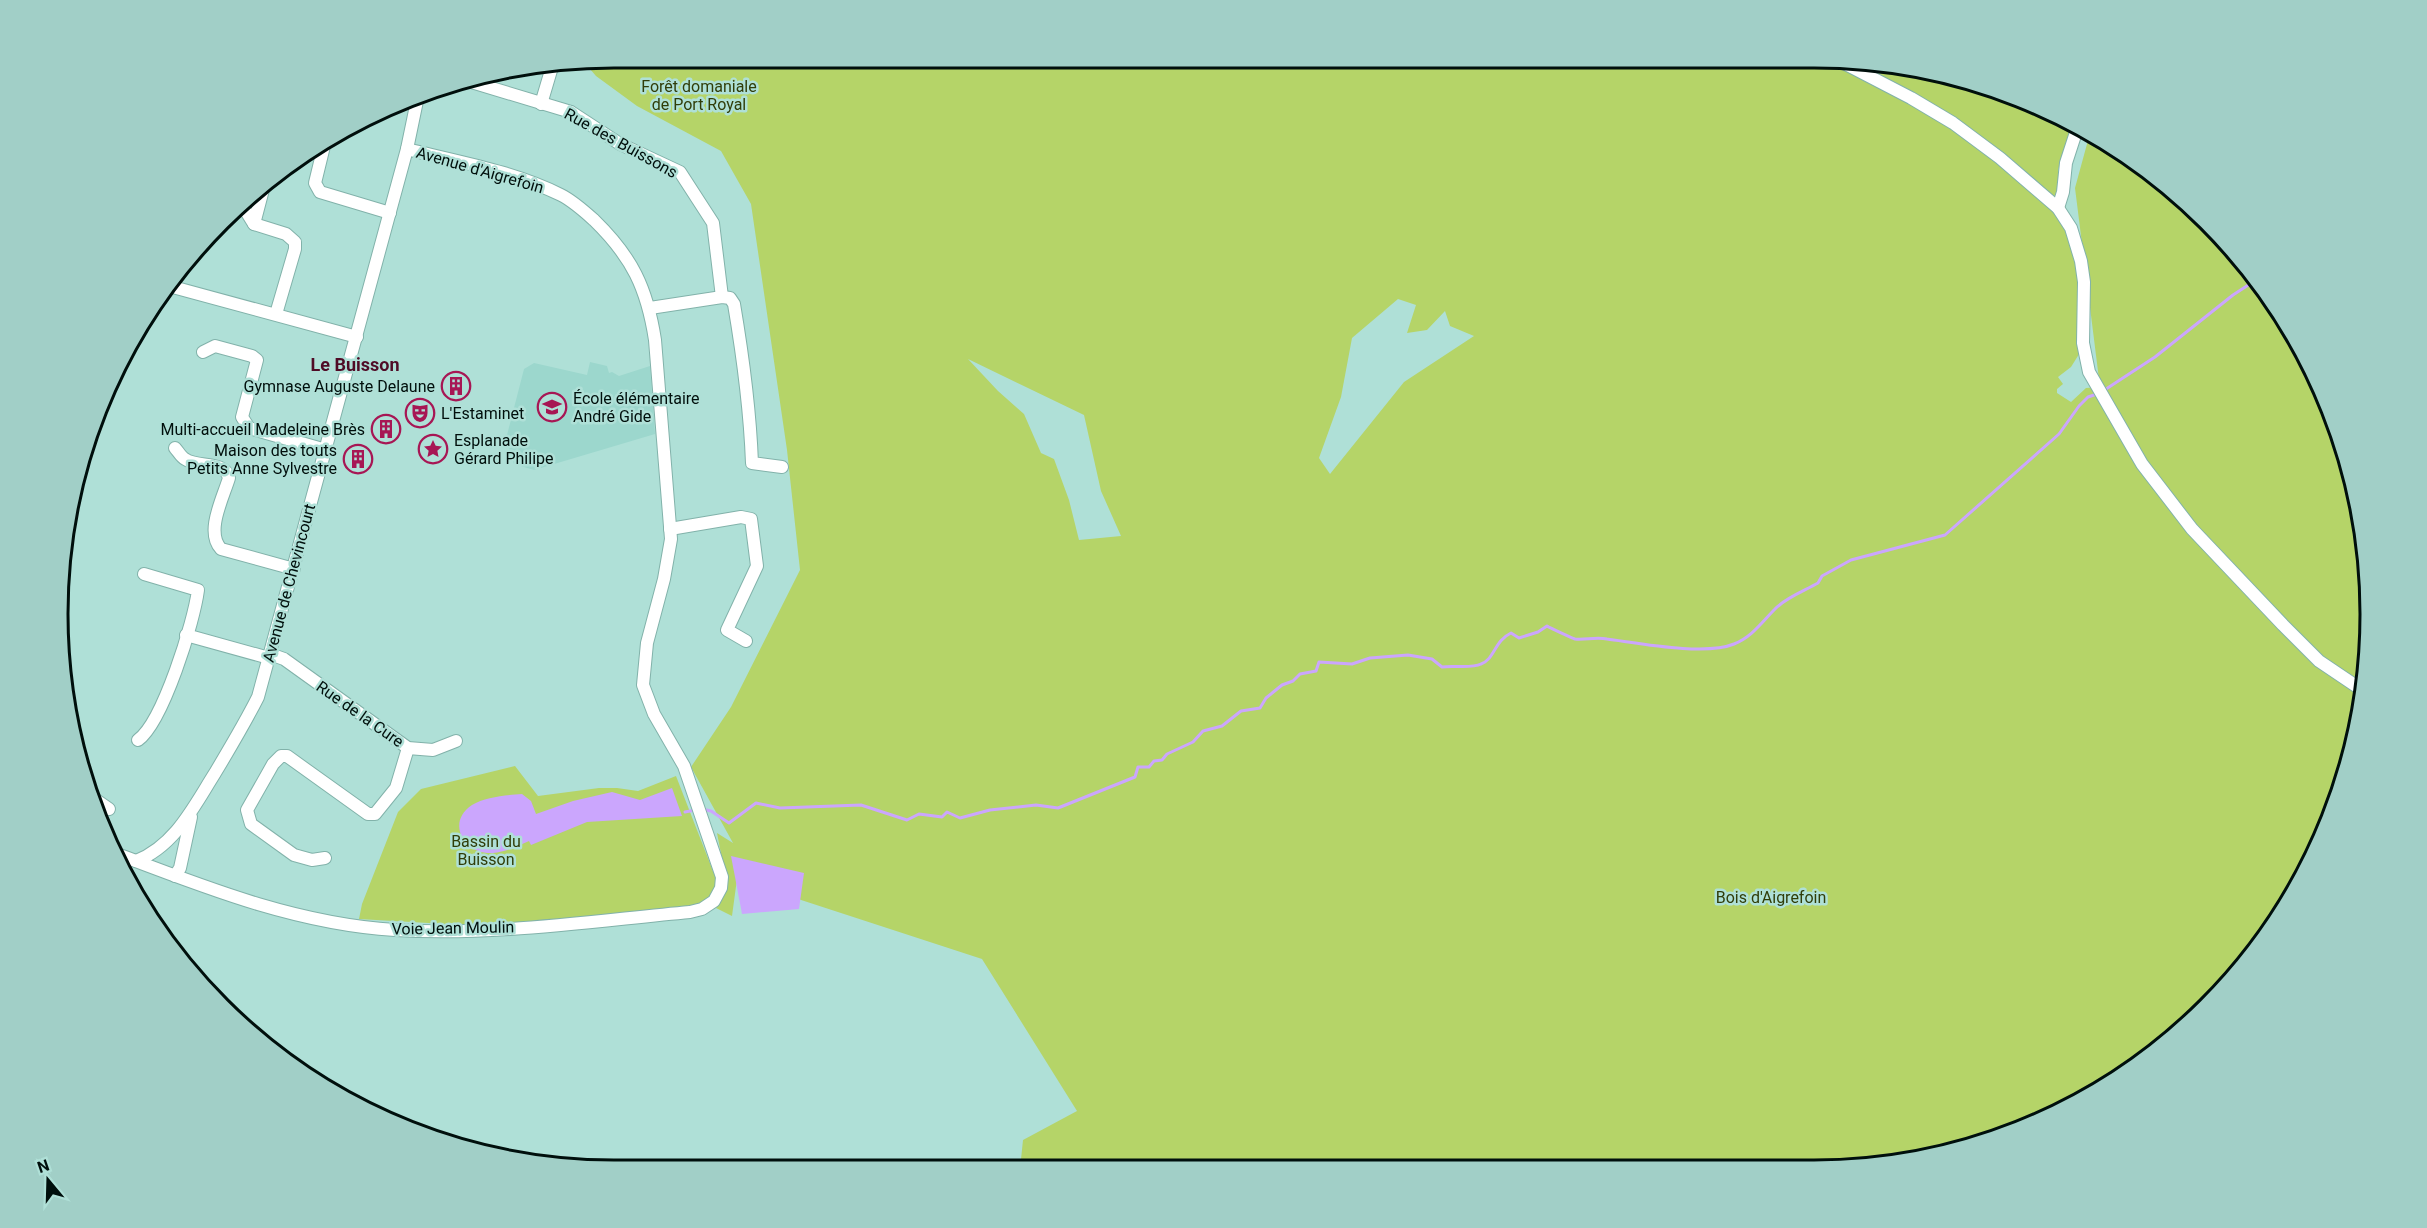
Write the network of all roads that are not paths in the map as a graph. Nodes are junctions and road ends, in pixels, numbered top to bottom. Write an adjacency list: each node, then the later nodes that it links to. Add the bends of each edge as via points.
1 (1856, 70): 10 (street, via 1953,123)
2 (551, 71): 4 (street)
3 (479, 85): 4 (street, Rue des Buissons)
4 (541, 104): 15 (street, Rue des Buissons, via 571,112 620,144 680,172 713,223)
5 (416, 105): 7 (street, Avenue de Chevincourt)
6 (2075, 135): 10 (street)
7 (407, 149): 12 (street, Avenue de Chevincourt); 16 (street, Avenue d'Aigrefoin, via 516,177 563,196 614,240 633,267)
8 (322, 153): 12 (street, via 315,179 320,192)
9 (261, 197): 13 (street)
10 (2058, 208): 29 (street, via 2068,221 2081,261 2083,343 2089,372 2136,454 2192,529 2283,626 2319,661)
11 (246, 211): 13 (street)
12 (390, 213): 18 (street, Avenue de Chevincourt)
13 (254, 224): 17 (street, via 286,234 295,242)
14 (175, 288): 17 (street)
15 (723, 297): 16 (street); 22 (street, via 734,304 752,462)
16 (650, 308): 23 (street, Avenue d'Aigrefoin)
17 (276, 314): 18 (street)
18 (357, 337): 21 (street, Avenue de Chevincourt)
19 (203, 352): 21 (street, via 215,346 257,360 242,417 249,428)
20 (175, 448): 24 (street, via 186,461 223,468 228,473 214,528 221,549)
21 (326, 450): 24 (street, Avenue de Chevincourt)
22 (782, 467)
23 (670, 529): 27 (street, via 741,517 751,519 757,566 727,630); 40 (street, Avenue d'Aigrefoin, via 664,579 644,661 643,685 654,714 684,766 721,871)
24 (294, 569): 28 (street, Avenue de Chevincourt)
25 (144, 574): 26 (street, via 198,590)
26 (186, 635): 28 (street, Rue de la Cure); 30 (street, via 174,680 149,729)
27 (746, 641)
28 (270, 656): 32 (street, Rue de la Cure, via 284,659); 35 (street, Avenue de Chevincourt, via 258,697 242,731)
29 (2355, 685)
30 (138, 740)
31 (456, 741): 32 (street, Rue de la Cure, via 433,750)
32 (408, 748): 37 (street, via 396,788 375,814 368,814 287,756 273,764 247,810 251,824 294,855 312,860)
33 (102, 804): 34 (street)
34 (109, 809)
35 (192, 813): 38 (street, Avenue de Chevincourt, via 149,856); 39 (street, Avenue de Chevincourt)
36 (124, 857): 38 (street, Voie Jean Moulin)
37 (325, 858)
38 (136, 861): 39 (street, Voie Jean Moulin)
39 (176, 876): 40 (street, Voie Jean Moulin, via 243,901 321,920 428,931 486,930 697,911 711,904)
40 (721, 888)

